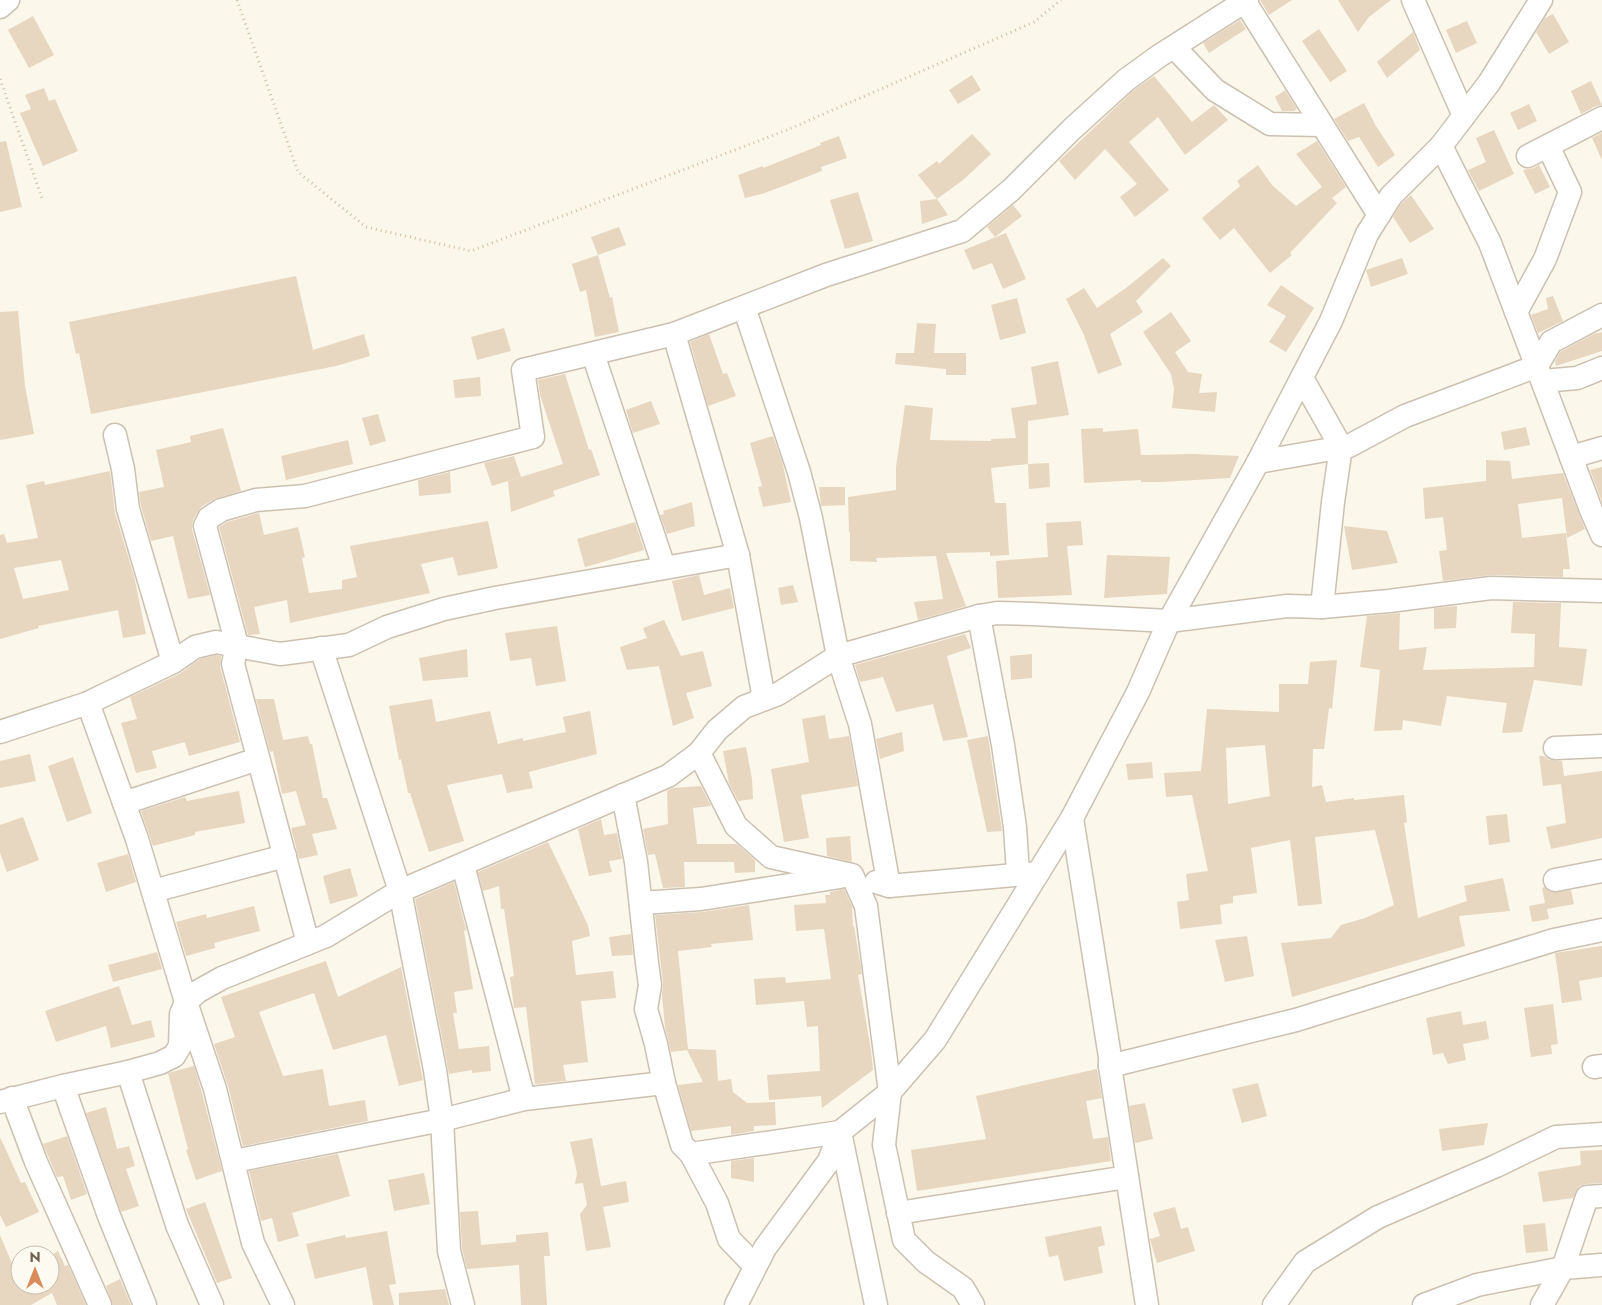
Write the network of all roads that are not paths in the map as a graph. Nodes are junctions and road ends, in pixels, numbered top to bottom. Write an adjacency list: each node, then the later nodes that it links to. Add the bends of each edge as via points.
1 (8, 0): 5 (street)
2 (1413, 0): 7 (street)
3 (1540, 0): 7 (street, via 1489,83)
4 (1246, 1): 6 (street); 9 (street)
5 (0, 7)
6 (1174, 47): 9 (street, via 1215,90 1270,124); 14 (street, via 1126,80 1070,130 1011,190 962,230 826,275)
7 (1464, 116): 10 (street)
8 (1602, 118): 11 (street)
9 (1322, 125): 13 (street)
10 (1441, 146): 13 (street, via 1391,196); 15 (street, via 1490,243)
11 (1548, 146): 12 (street); 15 (street, via 1570,192 1545,259)
12 (1528, 156)
13 (1379, 215): 21 (street, via 1367,234 1331,321)
14 (744, 307): 17 (street); 37 (street, via 799,472 816,540)
15 (1516, 312): 20 (street)
16 (1602, 315): 20 (street, via 1551,342)
17 (674, 334): 18 (street); 29 (street)
18 (594, 354): 30 (street); 35 (street, via 523,370 533,437 305,496 256,500 222,510 209,518 205,526)
19 (1602, 368): 20 (street, via 1577,378)
20 (1540, 373): 23 (street, via 1405,416 1349,446); 25 (street)
21 (1302, 378): 23 (street); 26 (street)
22 (115, 435): 38 (street, via 128,509)
23 (1341, 447): 26 (street); 32 (street)
24 (1602, 448): 25 (street)
25 (1571, 457): 27 (street)
26 (1258, 462): 34 (street)
27 (1597, 509): 28 (street)
28 (1602, 535)
29 (738, 555): 30 (street); 39 (street)
30 (664, 567): 36 (street, via 444,609 387,627 349,645)
31 (1602, 590): 32 (street, via 1491,588)
32 (1322, 607): 34 (street, via 1287,606)
33 (979, 616): 34 (street, via 997,613); 37 (street); 52 (street, via 1015,827)
34 (1169, 621): 48 (street, via 1138,692)
35 (237, 645): 36 (street, via 280,654); 38 (street, via 216,642 195,647); 45 (street, via 232,664)
36 (321, 648): 57 (street)
37 (838, 656): 39 (street, via 778,694); 55 (street, via 860,724)
38 (173, 662): 40 (street)
39 (764, 699): 44 (street, via 744,707 717,730)
40 (88, 703): 41 (street); 47 (street)
41 (0, 732)
42 (1602, 746): 43 (street)
43 (1555, 748)
44 (699, 753): 46 (street, via 668,776); 53 (street, via 736,826 771,857)
45 (258, 759): 47 (street); 49 (street)
46 (623, 796): 50 (street); 58 (street)
47 (124, 803): 56 (street)
48 (1072, 818): 52 (street); 62 (street)
49 (285, 856): 56 (street); 60 (street)
50 (463, 865): 57 (street); 67 (street)
51 (1602, 871): 54 (street)
52 (1028, 873): 55 (street); 66 (street, via 935,1040)
53 (852, 875): 55 (street); 58 (street, via 701,899); 66 (street, via 866,906)
54 (1555, 880)
55 (889, 886)
56 (153, 891): 61 (street)
57 (400, 891): 60 (street, via 326,936); 69 (street)
58 (641, 903): 64 (street, via 650,985 646,1009)
59 (1602, 930): 62 (street, via 1554,940 1296,1020)
60 (308, 943): 61 (street, via 222,978)
61 (186, 1002): 63 (street, via 181,1014 180,1046 174,1056); 73 (street, via 216,1089)
62 (1110, 1066): 74 (street)
63 (128, 1072): 65 (street); 83 (street, via 177,1225)
64 (664, 1083): 67 (street); 72 (street, via 682,1145)
65 (63, 1086): 68 (street); 82 (street, via 109,1216)
66 (890, 1092): 70 (street); 76 (street, via 884,1145)
67 (524, 1098): 69 (street)
68 (6, 1100): 81 (street)
69 (442, 1120): 73 (street); 84 (street, via 449,1251)
70 (840, 1132): 72 (street); 78 (street, via 829,1161); 86 (street)
71 (1602, 1134): 89 (street, via 1556,1136 1378,1217 1305,1262)
72 (691, 1154): 78 (street, via 717,1204 729,1240)
73 (234, 1161): 80 (street, via 253,1243)
74 (1127, 1177): 76 (street); 88 (street)
75 (1602, 1196): 79 (street, via 1587,1197)
76 (898, 1213): 87 (street, via 904,1240 926,1262 963,1288)
77 (1602, 1265): 79 (street)
78 (755, 1266): 85 (street)
79 (1563, 1268): 90 (street, via 1477,1285); 91 (street)
80 (279, 1304)
81 (100, 1305)
82 (145, 1305)
83 (212, 1305)
84 (463, 1305)
85 (736, 1305)
86 (876, 1305)
87 (972, 1305)
88 (1147, 1305)
89 (1274, 1305)
90 (1424, 1305)
91 (1542, 1305)

